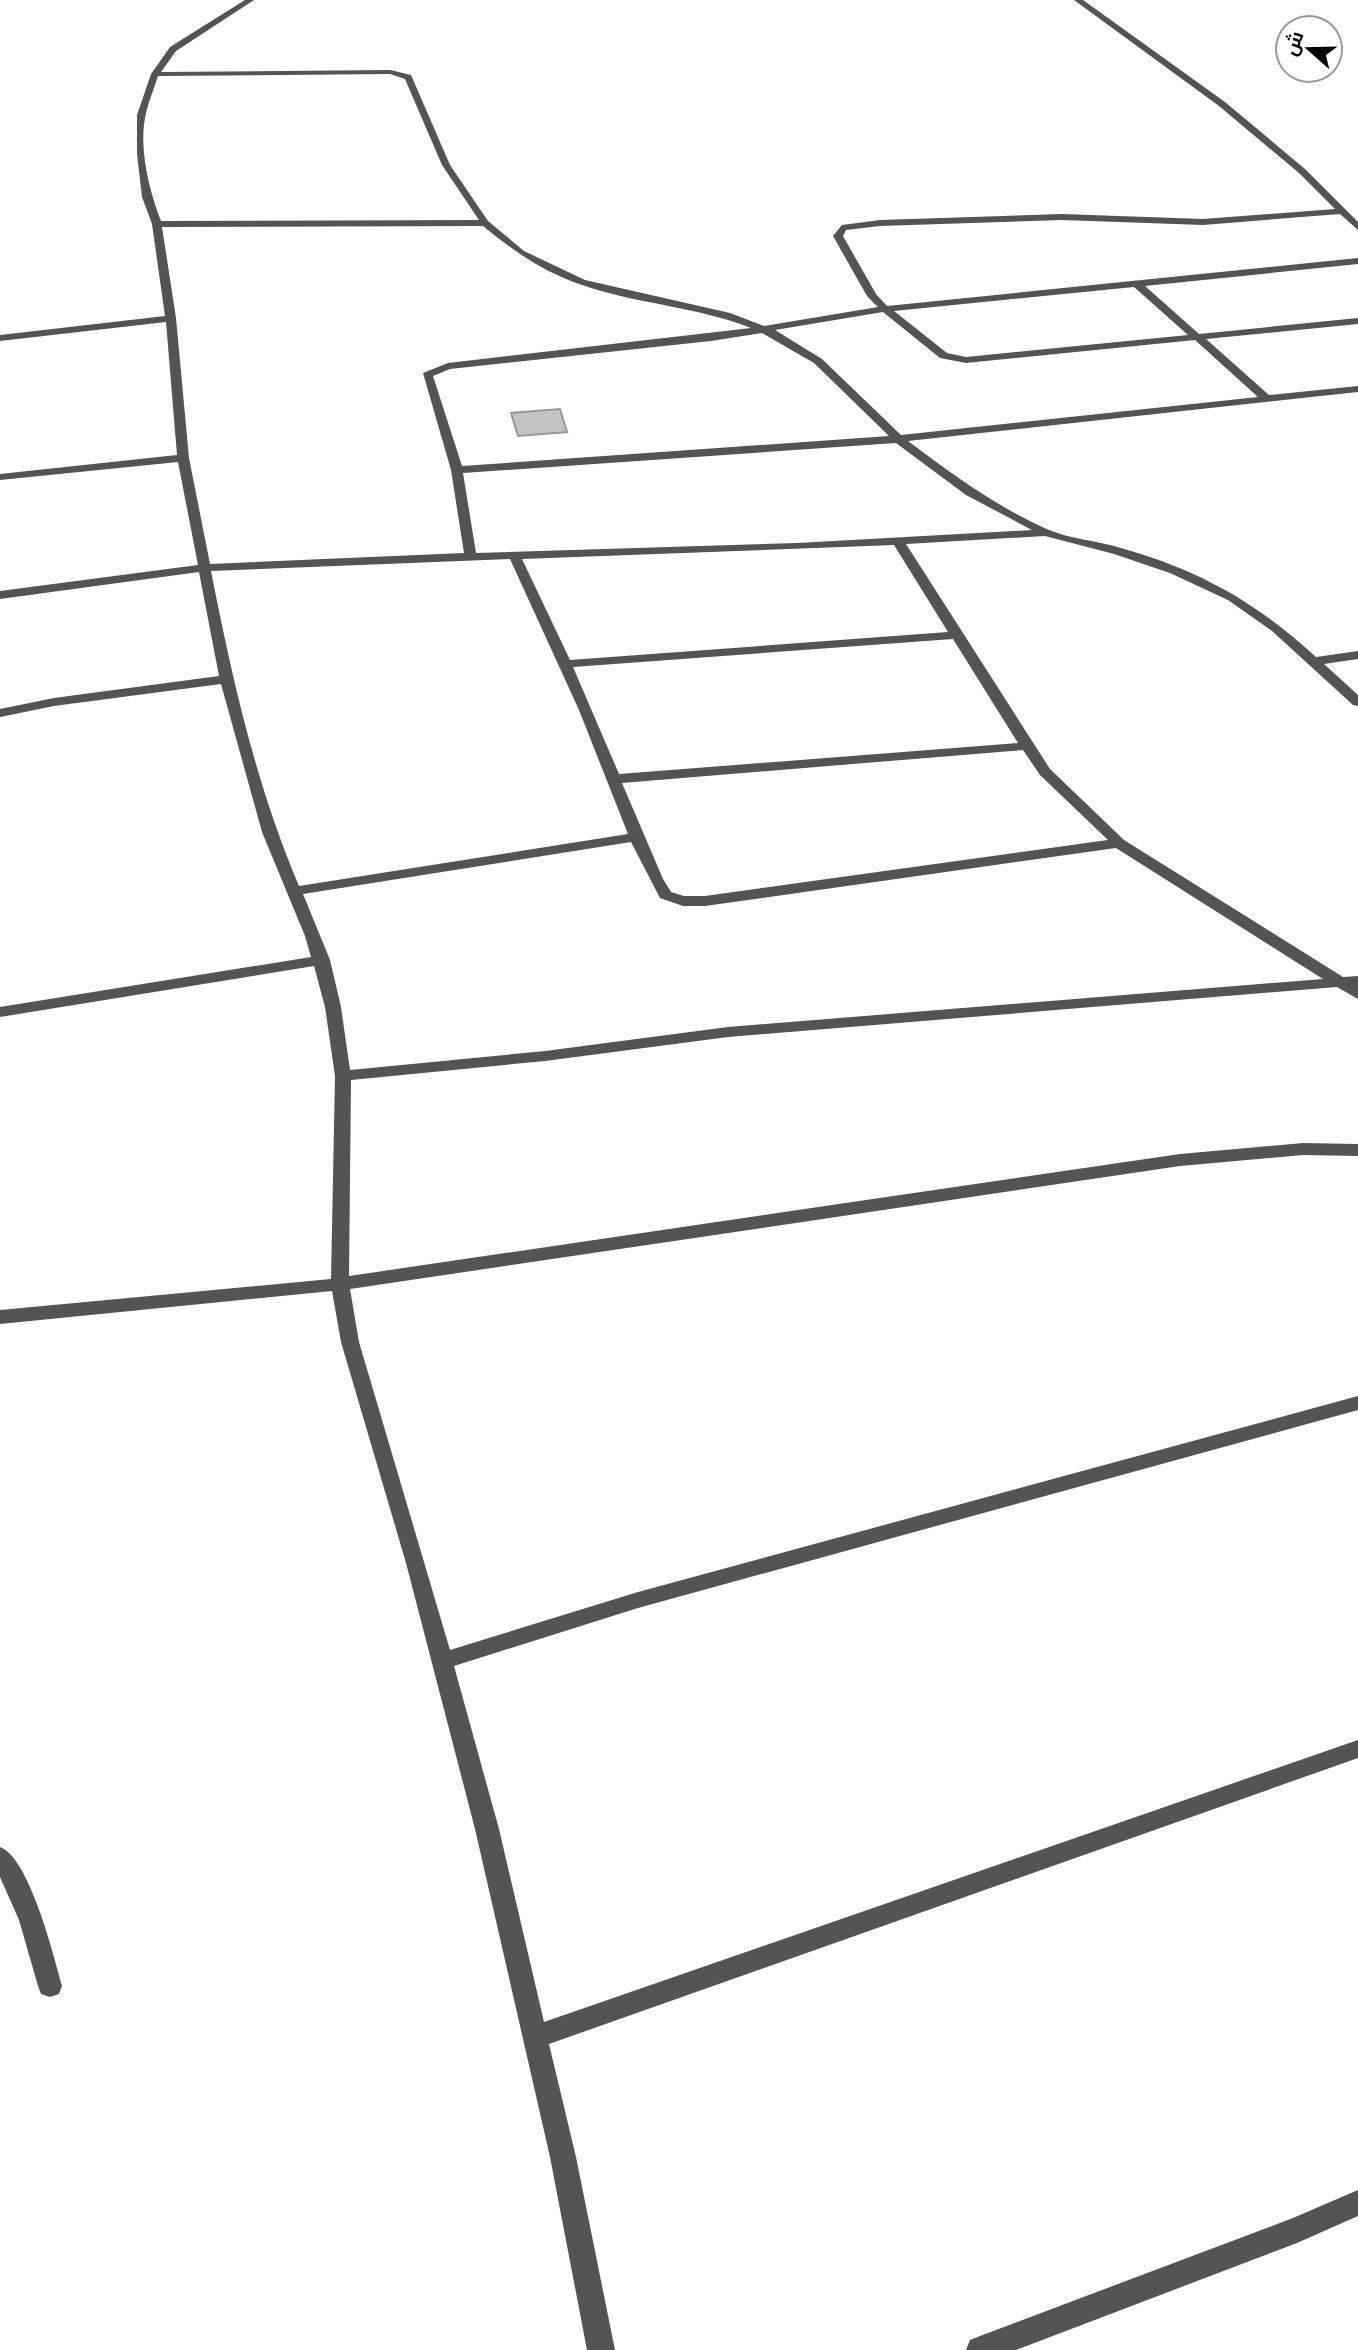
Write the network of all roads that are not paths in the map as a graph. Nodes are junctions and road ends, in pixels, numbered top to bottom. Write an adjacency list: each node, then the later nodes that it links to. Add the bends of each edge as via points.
1 (250, 0): 3 (street, via 173,49)
2 (1078, 0): 4 (street, via 1222,104)
3 (155, 74): 5 (street, via 390,72 408,77 446,165); 6 (street, via 141,115 141,155 147,197)
4 (1343, 212): 7 (street); 10 (street, via 1203,222 1069,216 842,228 838,236 843,246 872,296)
5 (485, 223): 6 (street); 13 (street, via 522,253 559,274)
6 (157, 224): 11 (street)
7 (1358, 227)
8 (1358, 261): 9 (street)
9 (1136, 282): 10 (street); 14 (street)
10 (885, 309): 13 (street); 14 (street, via 955,360)
11 (171, 318): 15 (street); 19 (street)
12 (1358, 321): 14 (street)
13 (765, 328): 18 (street, via 818,361); 20 (street, via 433,370 427,381)
14 (1197, 337): 17 (street)
15 (0, 338)
16 (1358, 389): 17 (street)
17 (1266, 398): 18 (street)
18 (898, 439): 20 (street); 22 (street, via 970,493)
19 (183, 458): 21 (street); 26 (street)
20 (457, 470): 24 (street)
21 (0, 477)
22 (1046, 533): 23 (street); 30 (street, via 1129,554 1232,597 1277,628)
23 (898, 542): 25 (street); 28 (street)
24 (471, 557): 25 (street); 26 (street)
25 (515, 557): 31 (street)
26 (205, 568): 27 (street); 32 (street)
27 (0, 595)
28 (958, 635): 31 (street); 35 (street)
29 (1358, 655): 30 (street)
30 (1313, 661): 33 (street)
31 (567, 664): 36 (street)
32 (226, 679): 34 (street); 39 (street, via 269,832)
33 (1358, 702)
34 (0, 713)
35 (1027, 746): 36 (street); 38 (street, via 1045,772)
36 (614, 779): 37 (street)
37 (634, 837): 38 (street, via 665,895 683,901); 39 (street)
38 (1119, 843): 42 (street)
39 (296, 891): 40 (street)
40 (322, 960): 44 (street); 45 (street)
41 (1358, 981): 42 (street)
42 (1340, 982): 43 (street); 45 (street, via 728,1032)
43 (1358, 994)
44 (0, 1012)
45 (343, 1076): 47 (street)
46 (1358, 1150): 47 (street, via 1303,1149 1180,1160)
47 (340, 1284): 48 (street); 50 (street, via 350,1342)
48 (0, 1317)
49 (1358, 1403): 50 (street, via 638,1600)
50 (443, 1661): 54 (street)
51 (1358, 1749): 54 (street)
52 (0, 1857): 53 (street, via 33,1928)
53 (50, 1986)
54 (535, 2037): 56 (street)
55 (1358, 2203): 57 (street)
56 (601, 2350)
57 (981, 2350)

